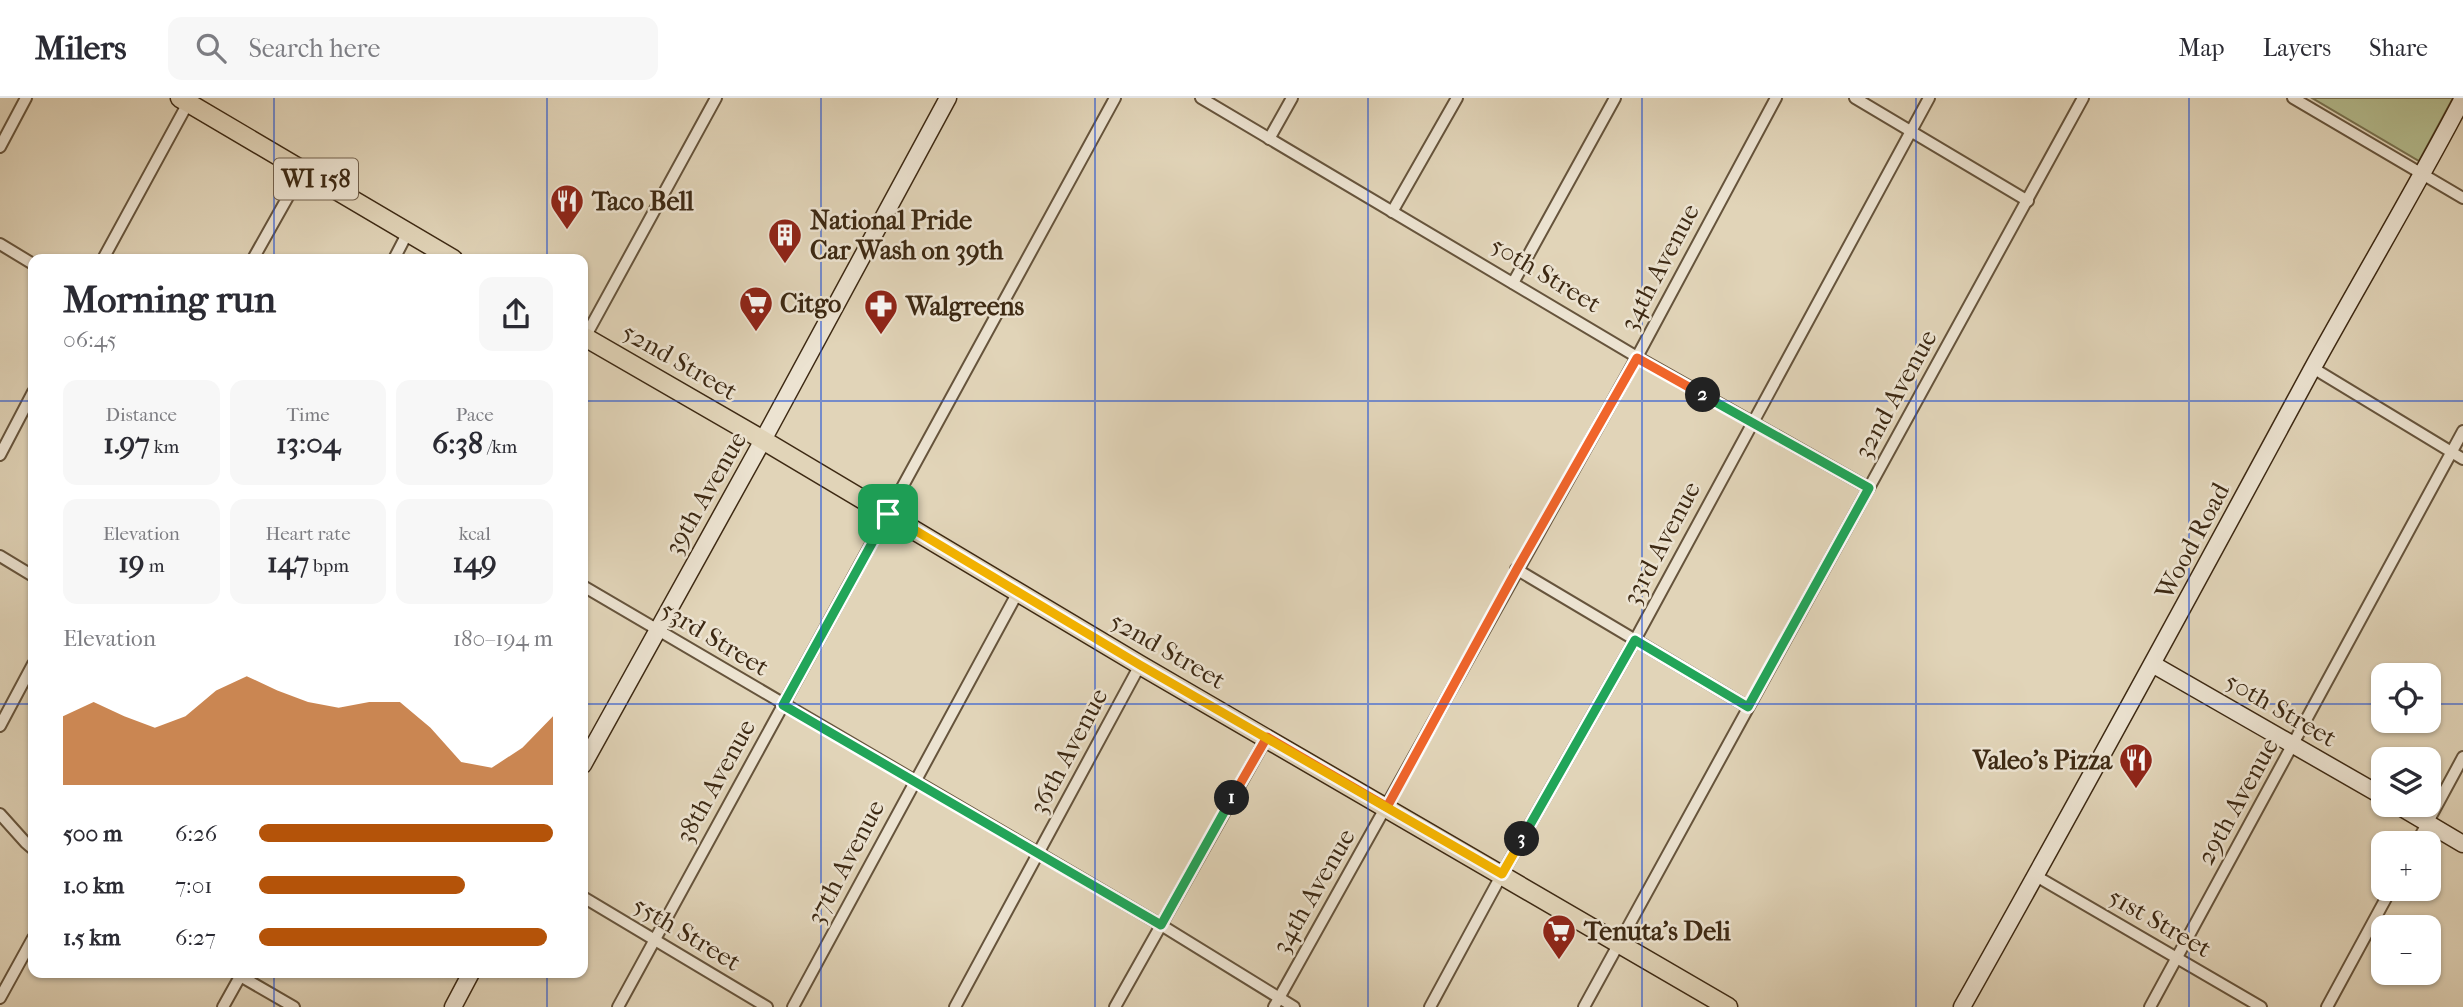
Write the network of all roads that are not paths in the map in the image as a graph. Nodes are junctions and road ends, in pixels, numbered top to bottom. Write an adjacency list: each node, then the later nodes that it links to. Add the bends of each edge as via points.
1 (26, 98): 18 (street)
2 (716, 98): 32 (street)
3 (948, 98): 39 (street, 39th Avenue)
4 (1115, 98): 44 (street, 38th Avenue)
5 (1201, 98): 17 (street, 50th Street)
6 (1292, 98): 17 (street)
7 (1457, 98): 23 (street)
8 (1615, 98): 31 (street)
9 (1776, 98): 34 (street, 34th Avenue)
10 (1855, 98): 16 (street)
11 (1929, 98): 16 (street, 33rd Avenue)
12 (2083, 98): 22 (street, 32nd Avenue)
13 (2293, 98): 20 (street)
14 (2463, 98): 20 (street, Wood Road)
15 (184, 100): 19 (main road, WI 158); 26 (street)
16 (1910, 132): 22 (street); 37 (street, 33rd Avenue)
17 (1269, 139): 23 (street, 50th Street)
18 (0, 146)
19 (303, 170): 24 (main road, WI 158); 27 (street)
20 (2423, 174): 21 (street); 35 (street, Wood Road)
21 (2463, 198)
22 (2028, 201): 43 (street, 32nd Avenue)
23 (1392, 212): 31 (street, 50th Street)
24 (408, 232): 28 (street); 29 (main road, WI 158)
25 (0, 244): 30 (street)
26 (106, 254)
27 (256, 254)
28 (397, 254)
29 (445, 254)
30 (28, 261)
31 (1513, 283): 34 (street, 50th Street)
32 (588, 329)
33 (588, 341): 39 (main road, 52nd Street)
34 (1637, 358): 37 (street, 50th Street); 46 (street, 34th Avenue)
35 (2313, 368): 40 (street); 53 (street, Wood Road)
36 (28, 402): 41 (street)
37 (1752, 423): 43 (street, 50th Street); 51 (street, 33rd Avenue)
38 (2463, 431): 40 (street, 29th Avenue)
39 (763, 440): 44 (main road, 52nd Street); 50 (street, 39th Avenue)
40 (2452, 452): 42 (street); 59 (street, 29th Avenue)
41 (0, 455)
42 (2463, 459)
43 (1869, 488): 56 (street, 32nd Avenue)
44 (888, 514): 49 (main road, 52nd Street); 55 (street, 38th Avenue)
45 (0, 556): 47 (street)
46 (1517, 569): 51 (street); 64 (street, 34th Avenue)
47 (28, 573)
48 (588, 589): 50 (street, 53rd Street)
49 (1018, 592): 52 (main road, 52nd Street); 62 (street, 37th Avenue)
50 (657, 630): 55 (street, 53rd Street); 60 (street, 39th Avenue)
51 (1635, 640): 56 (street); 72 (street, 33rd Avenue)
52 (1140, 665): 58 (main road, 52nd Street); 71 (street, 36th Avenue)
53 (2154, 665): 59 (street, 50th Street); 73 (street, Wood Road)
54 (28, 673): 57 (street)
55 (783, 705): 62 (street, 53rd Street); 77 (street, 38th Avenue)
56 (1748, 707): 78 (street, 32nd Avenue)
57 (0, 726)
58 (1267, 737): 64 (main road, 52nd Street); 76 (street)
59 (2294, 745): 63 (street, 50th Street); 80 (street, 29th Avenue)
60 (588, 756)
61 (2463, 757): 67 (street)
62 (915, 782): 71 (street, 53rd Street); 91 (street, 37th Avenue)
63 (2371, 789)
64 (1387, 807): 72 (main road, 52nd Street); 85 (street, 34th Avenue)
65 (0, 814): 69 (street)
66 (2418, 817): 67 (street)
67 (2427, 822): 68 (street); 70 (street)
68 (2422, 831)
69 (28, 844)
70 (2463, 844)
71 (1038, 854): 76 (street, 53rd Street); 92 (street, 36th Avenue)
72 (1502, 874): 78 (main road, 52nd Street); 95 (street, 33rd Avenue)
73 (2036, 876): 80 (street, 51st Street); 98 (street, Wood Road)
74 (588, 900): 77 (street, 55th Street)
75 (2384, 901): 101 (street)
76 (1161, 925): 85 (street, 53rd Street); 93 (street)
77 (653, 940): 89 (street, 38th Avenue); 90 (street, 55th Street)
78 (1618, 943): 96 (street, 32nd Avenue); 97 (main road, 52nd Street)
79 (28, 947): 84 (street)
80 (2177, 958): 99 (street, 29th Avenue); 100 (street, 51st Street)
81 (237, 978): 86 (street)
82 (246, 978): 87 (street)
83 (468, 978): 88 (street)
84 (0, 998)
85 (1276, 1003): 94 (street, 53rd Street)
86 (223, 1007)
87 (294, 1007)
88 (453, 1007)
89 (618, 1007)
90 (767, 1007)
91 (793, 1007)
92 (955, 1007)
93 (1115, 1007)
94 (1294, 1007)
95 (1430, 1007)
96 (1584, 1007)
97 (1728, 1007)
98 (1962, 1007)
99 (2150, 1007)
100 (2261, 1007)
101 (2327, 1007)

